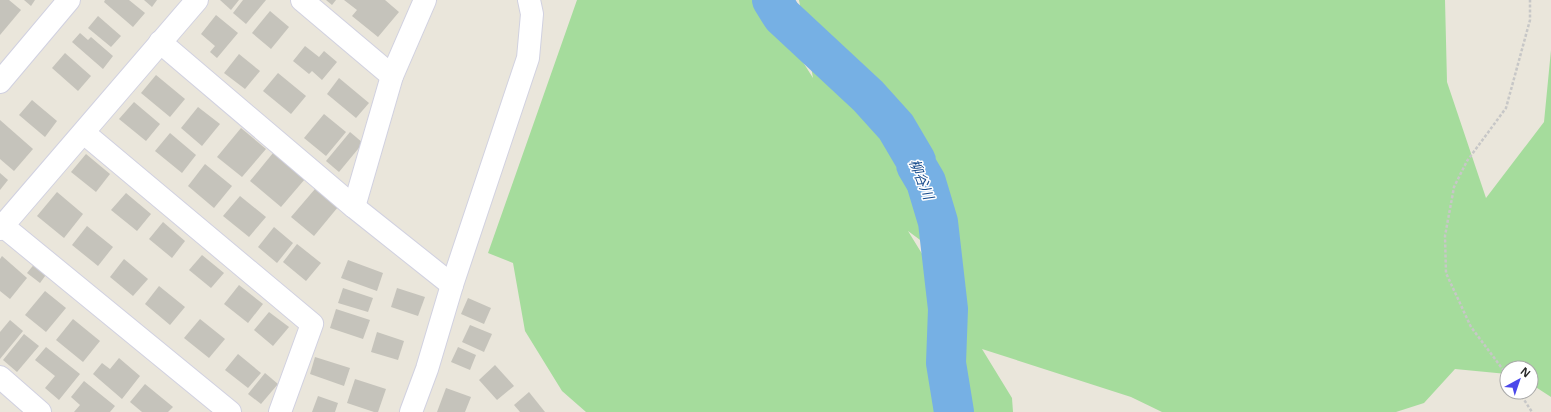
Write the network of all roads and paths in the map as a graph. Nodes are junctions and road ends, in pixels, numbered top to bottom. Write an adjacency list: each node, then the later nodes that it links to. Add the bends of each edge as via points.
1 (69, 0): 8 (street)
2 (197, 0): 7 (street)
3 (302, 0): 9 (street)
4 (425, 0): 9 (street)
5 (529, 0): 13 (street, via 532,14 528,58)
6 (1530, 0): 14 (path, via 1530,20 1506,108 1467,161 1454,187 1445,236 1446,273 1471,327)
7 (160, 42): 10 (street); 11 (street)
8 (3, 73)
9 (392, 76): 11 (street)
10 (84, 133): 12 (street); 19 (street, via 312,324)
11 (354, 207): 13 (street)
12 (1, 228): 18 (street)
13 (452, 284): 20 (street, via 427,369)
14 (1499, 364)
15 (0, 377): 17 (street)
16 (1524, 400): 21 (path)
17 (40, 412)
18 (230, 412)
19 (280, 412)
20 (411, 412)
21 (1532, 412)

